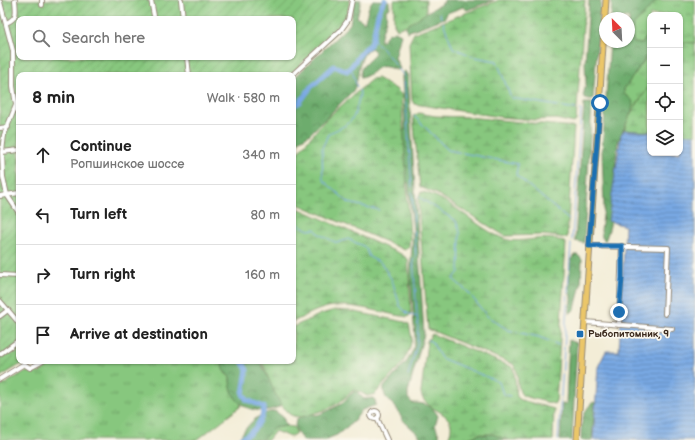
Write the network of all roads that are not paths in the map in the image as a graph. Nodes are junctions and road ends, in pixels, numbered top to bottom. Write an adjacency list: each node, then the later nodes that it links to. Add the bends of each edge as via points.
1 (15, 0): 9 (street, via 16,16)
2 (151, 0): 7 (street)
3 (181, 0): 8 (street)
4 (352, 0): 12 (street, via 348,20 340,31)
5 (606, 0): 21 (main road)
6 (0, 2): 9 (street)
7 (154, 16)
8 (183, 16)
9 (6, 23): 13 (street, via 13,51 16,105)
10 (187, 60): 11 (street)
11 (189, 72)
12 (295, 72)
13 (8, 127): 14 (street); 16 (street)
14 (0, 128)
15 (16, 150): 16 (street)
16 (1, 153): 18 (street)
17 (16, 194): 18 (street)
18 (8, 195): 19 (street); 20 (street)
19 (0, 196)
20 (16, 208)
21 (589, 246): 22 (street); 30 (main road)
22 (622, 246): 27 (street, via 669,250); 31 (street)
23 (0, 275): 24 (street)
24 (16, 276)
25 (0, 301): 26 (street)
26 (8, 310): 28 (street); 29 (street)
27 (665, 314)
28 (0, 316)
29 (16, 319)
30 (585, 322): 31 (street); 40 (main road)
31 (619, 325): 32 (street)
32 (672, 329)
33 (16, 342): 34 (street)
34 (0, 354)
35 (24, 364): 36 (street, via 30,368); 37 (street)
36 (37, 364)
37 (0, 379)
38 (377, 418): 39 (street)
39 (387, 440)
40 (577, 440)

